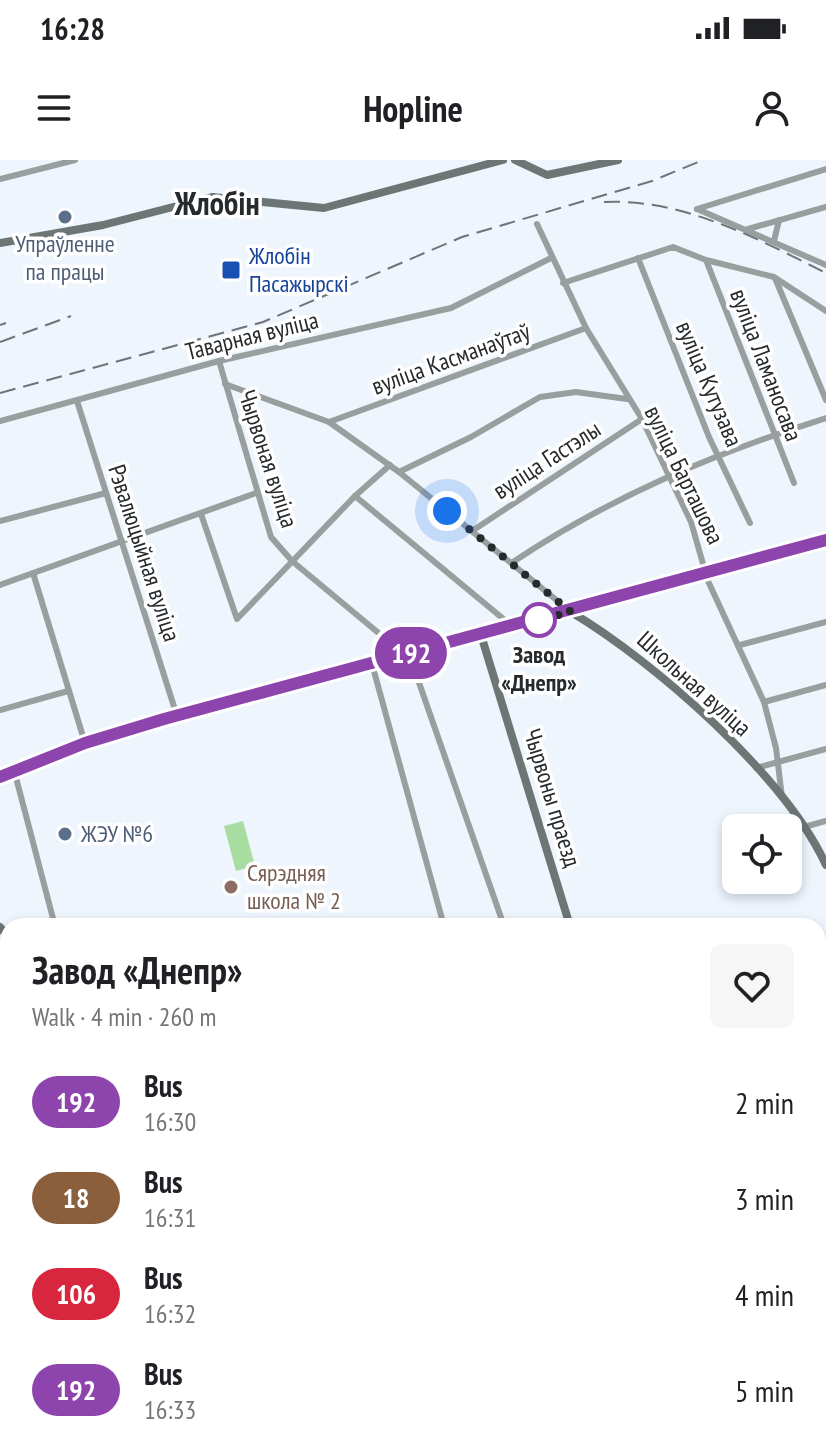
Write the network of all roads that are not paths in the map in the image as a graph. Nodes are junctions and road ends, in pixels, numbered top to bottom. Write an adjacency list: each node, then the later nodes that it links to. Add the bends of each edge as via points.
1 (75, 160): 6 (street)
2 (503, 160): 12 (main road, via 324,208 212,197 103,225)
3 (515, 160): 4 (main road, via 547,175)
4 (618, 160)
5 (826, 169): 10 (street, via 697,209)
6 (0, 179)
7 (826, 207): 8 (street)
8 (779, 220): 10 (street); 11 (street)
9 (537, 224): 13 (street, вуліца Барташова)
10 (748, 229): 11 (street)
11 (774, 241): 16 (street)
12 (0, 243)
13 (551, 258): 18 (street, вуліца Барташова); 21 (street, Таварная вуліца, via 451,308)
14 (638, 258): 15 (street, via 673,247); 18 (street); 31 (street, вуліца Кутузава)
15 (706, 260): 17 (street); 30 (street, вуліца Ламаносава)
16 (826, 265)
17 (774, 277): 19 (street); 24 (street)
18 (563, 283): 20 (street, вуліца Барташова)
19 (826, 311)
20 (586, 328): 23 (street, вуліца Барташова); 29 (street, вуліца Касманаўтаў)
21 (219, 361): 22 (street, Чырвоная вуліца); 25 (street, Таварная вуліца)
22 (225, 384): 29 (street, Школьная вуліца); 37 (street, Чырвоная вуліца)
23 (627, 399): 27 (street, вуліца Барташова); 33 (street, via 594,392 540,397)
24 (826, 400)
25 (77, 401): 28 (street, Таварная вуліца); 36 (street, Рэвалюцыйная вуліца)
26 (826, 418): 30 (street)
27 (642, 419): 34 (street, вуліца Барташова); 42 (street, вуліца Гастэлы)
28 (0, 421)
29 (329, 422): 32 (street, Школьная вуліца)
30 (774, 435): 31 (street); 35 (street, вуліца Ламаносава)
31 (719, 453): 34 (street); 41 (street, вуліца Кутузава)
32 (390, 465): 33 (street, Школьная вуліца); 38 (street)
33 (399, 472): 42 (street, Школьная вуліца)
34 (669, 474): 46 (street); 48 (street, вуліца Барташова)
35 (794, 483)
36 (106, 493): 40 (street); 44 (street, Рэвалюцыйная вуліца)
37 (256, 493): 39 (street); 45 (street, Чырвоная вуліца, via 271,537)
38 (355, 496): 45 (street); 52 (street)
39 (201, 514): 44 (street); 45 (street, via 237,619)
40 (0, 521)
41 (750, 523)
42 (472, 531): 46 (street, Школьная вуліца)
43 (826, 540): 48 (main road)
44 (123, 541): 47 (street); 61 (street, Рэвалюцыйная вуліца)
45 (292, 561): 55 (street, Чырвоная вуліца)
46 (513, 562): 50 (street, Школьная вуліца)
47 (33, 573): 49 (street); 58 (street)
48 (708, 573): 50 (main road); 54 (street, вуліца Барташова)
49 (0, 585)
50 (571, 612): 52 (main road); 65 (main road, Школьная вуліца, via 675,691)
51 (826, 622): 54 (street)
52 (512, 627): 53 (main road)
53 (481, 635): 55 (main road); 75 (main road, Чырвоны праезд)
54 (740, 645): 59 (street, вуліца Барташова)
55 (407, 654): 56 (main road); 74 (street)
56 (372, 664): 61 (main road); 73 (street)
57 (826, 685): 59 (street)
58 (68, 691): 60 (street); 62 (street)
59 (764, 702): 64 (street, вуліца Барташова)
60 (0, 710)
61 (177, 716): 62 (main road)
62 (85, 743): 66 (main road)
63 (826, 749): 64 (street)
64 (778, 762): 65 (street); 68 (street, вуліца Барташова)
65 (756, 768): 68 (main road, Школьная вуліца)
66 (14, 770): 67 (main road); 72 (street)
67 (0, 777)
68 (782, 797): 70 (main road, Школьная вуліца)
69 (826, 821): 70 (street)
70 (804, 827): 71 (main road, Школьная вуліца)
71 (826, 865)
72 (53, 918)
73 (442, 918)
74 (501, 918)
75 (568, 918)

